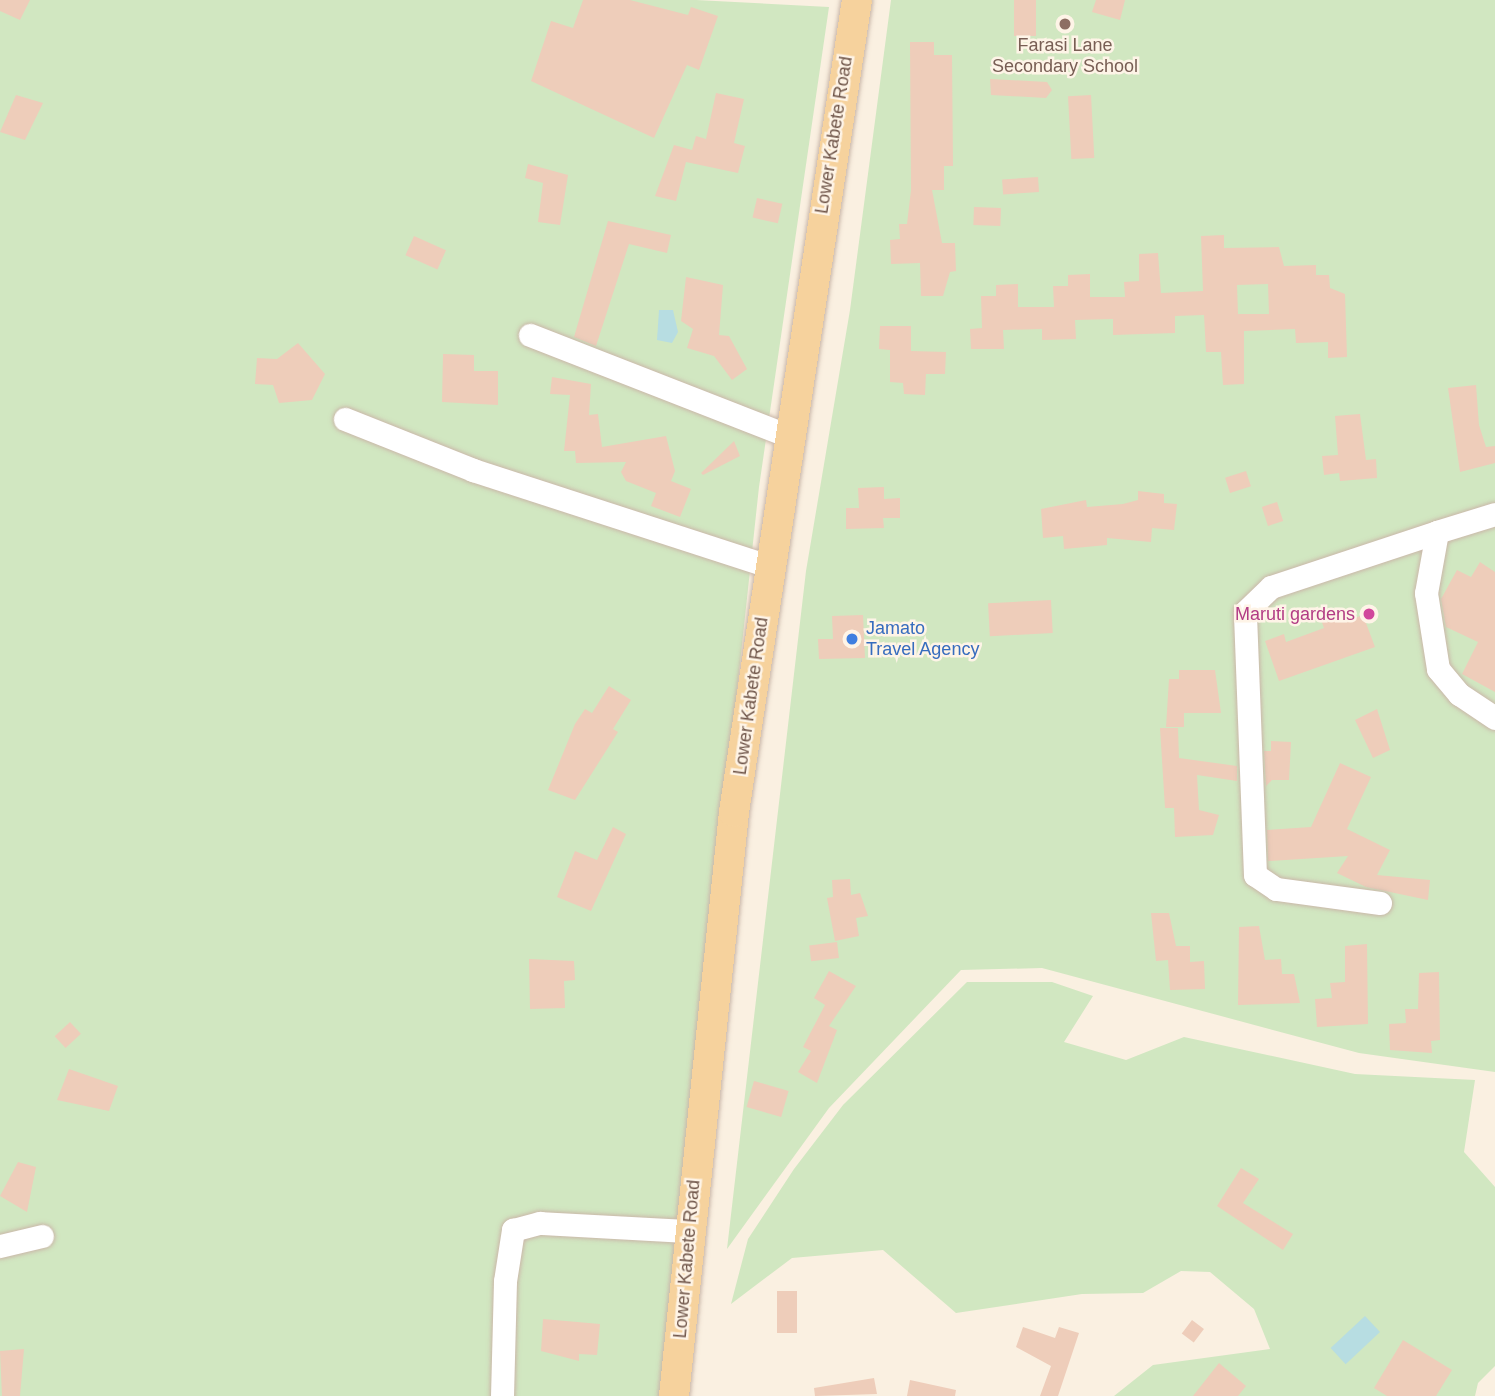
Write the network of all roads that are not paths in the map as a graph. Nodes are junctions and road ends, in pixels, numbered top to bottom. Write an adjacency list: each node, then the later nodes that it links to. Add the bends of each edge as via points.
1 (857, 0): 4 (main road, Lower Kabete Road)
2 (530, 335): 4 (street)
3 (345, 419): 7 (street, via 473,470)
4 (787, 435): 7 (main road, Lower Kabete Road)
5 (1495, 514): 6 (street)
6 (1437, 532): 8 (street, via 1426,593 1436,661 1451,686); 9 (street, via 1271,587 1245,612 1255,875 1276,889)
7 (769, 566): 10 (main road, Lower Kabete Road, via 713,981)
8 (1495, 718)
9 (1380, 903)
10 (689, 1231): 13 (street, via 540,1223 513,1230 506,1250); 14 (main road, Lower Kabete Road)
11 (41, 1236): 12 (street)
12 (0, 1246)
13 (502, 1396)
14 (674, 1396)

